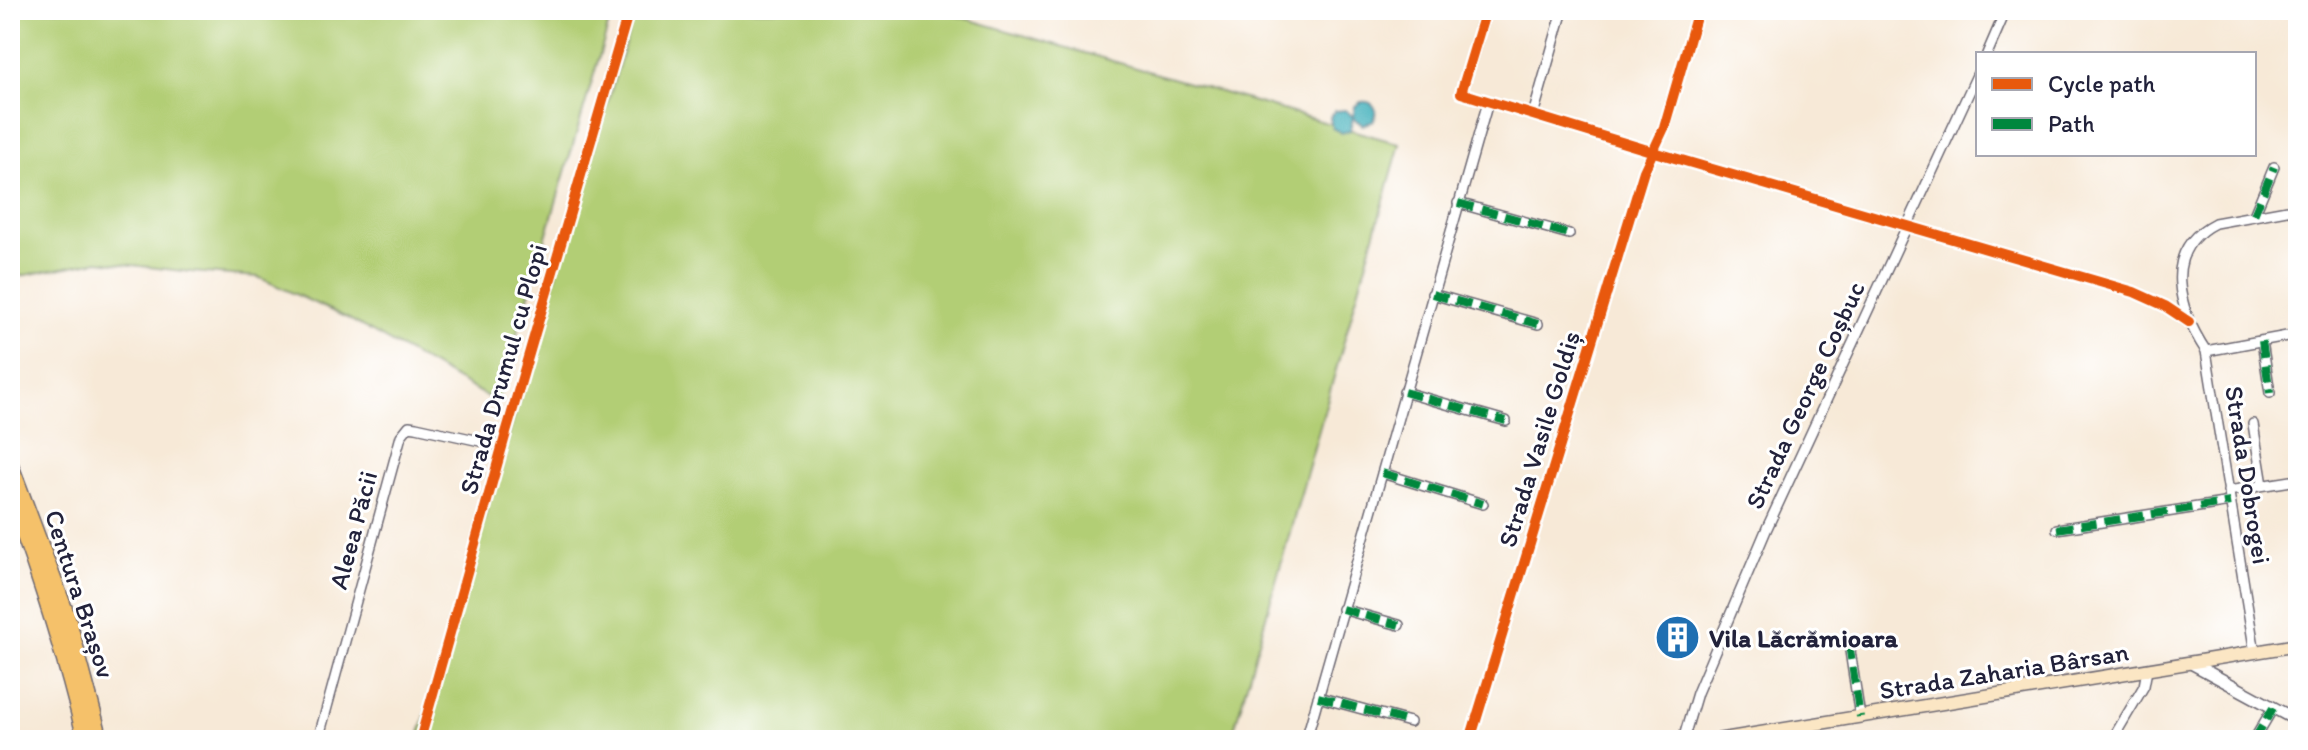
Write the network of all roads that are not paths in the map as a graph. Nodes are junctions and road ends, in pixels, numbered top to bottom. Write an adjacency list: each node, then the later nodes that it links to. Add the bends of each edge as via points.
1 (629, 10): 27 (street, Strada Drumul cu Plopi)
2 (1486, 10): 8 (street, via 1461,93)
3 (1563, 10): 9 (street)
4 (1698, 10): 10 (street, Strada Vasile Goldiș)
5 (2006, 10): 6 (street)
6 (1988, 52)
7 (1976, 77): 15 (street, Strada George Coșbuc)
8 (1488, 102): 9 (street); 12 (street)
9 (1533, 115): 10 (street)
10 (1654, 152): 15 (street); 54 (street, Strada Vasile Goldiș)
11 (2274, 167): 14 (street)
12 (1458, 203): 16 (street); 17 (street)
13 (2298, 208): 14 (street, Strada Dobrogei)
14 (2254, 215): 18 (street, Strada Dobrogei, via 2204,229 2185,253 2178,269)
15 (1908, 226): 18 (street, via 2134,292); 55 (street, Strada George Coșbuc, via 1767,528 1697,693)
16 (1569, 234)
17 (1432, 294): 19 (street); 23 (street)
18 (2189, 322): 22 (street, Strada Dobrogei)
19 (1538, 324)
20 (2298, 334): 21 (street)
21 (2262, 341): 22 (street); 24 (street, Strada Dobrogei)
22 (2206, 351): 32 (street, Strada Dobrogei)
23 (1404, 392): 25 (street); 29 (street)
24 (2270, 393)
25 (1506, 421)
26 (2253, 424): 31 (street)
27 (503, 446): 51 (street, Aleea Păcii, via 409,426 401,436); 52 (street, Strada Drumul cu Plopi)
28 (10, 465): 50 (highway, Centura Brașov, via 67,617)
29 (1382, 473): 35 (street); 37 (street)
30 (2298, 480): 31 (street)
31 (2263, 485): 32 (street)
32 (2228, 491): 34 (street, Strada Dobrogei)
33 (10, 494): 49 (highway, Centura Brașov, via 54,620)
34 (2230, 502): 36 (street); 41 (street, Strada Dobrogei)
35 (1483, 504)
36 (2057, 529)
37 (1342, 609): 38 (street); 44 (street)
38 (1399, 625)
39 (1849, 644): 46 (street)
40 (2298, 645): 41 (main road, Strada Zaharia Bârsan)
41 (2255, 653): 42 (main road, Strada Zaharia Bârsan)
42 (2191, 663): 43 (main road, Strada Zaharia Bârsan); 45 (street)
43 (2147, 670): 46 (main road, Strada Zaharia Bârsan); 57 (street, via 2144,686)
44 (1318, 697): 48 (street); 53 (street)
45 (2273, 708): 47 (street); 58 (street)
46 (1860, 717): 56 (main road, Strada Zaharia Bârsan)
47 (2298, 721)
48 (1410, 722)
49 (86, 740)
50 (100, 740)
51 (318, 740)
52 (420, 740)
53 (1306, 740)
54 (1470, 740)
55 (1683, 740)
56 (1717, 740)
57 (2112, 740)
58 (2254, 740)

